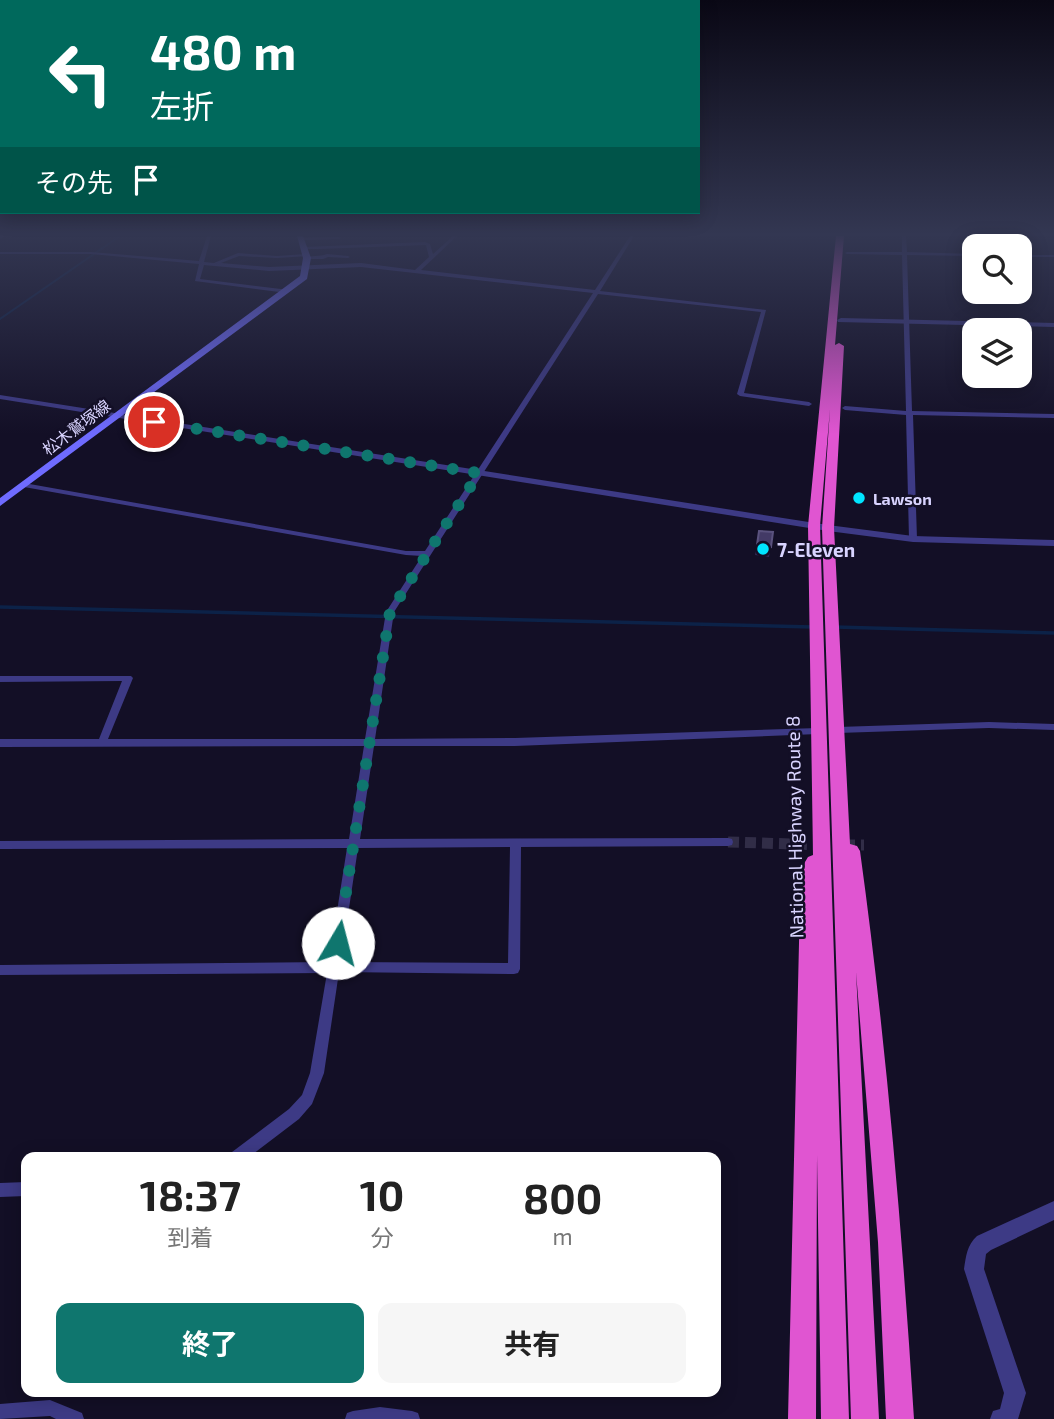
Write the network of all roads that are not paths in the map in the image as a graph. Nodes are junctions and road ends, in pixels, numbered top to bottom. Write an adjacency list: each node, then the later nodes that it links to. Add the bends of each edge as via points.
1 (271, 302): 14 (main road, 松木鷲塚線)
2 (589, 302): 16 (street)
3 (686, 302): 11 (street, via 764,311 740,394)
4 (835, 302): 19 (highway, National Highway Route 8)
5 (843, 302): 7 (highway, National Highway Route 8)
6 (906, 302): 8 (street)
7 (841, 320): 8 (street); 20 (highway, National Highway Route 8)
8 (907, 322): 9 (street); 13 (street)
9 (1054, 325)
10 (0, 397): 14 (street)
11 (809, 404)
12 (845, 408): 13 (street)
13 (910, 413): 15 (street); 21 (street)
14 (117, 416): 16 (street); 17 (main road, 松木鷲塚線)
15 (1054, 416)
16 (479, 473): 19 (street); 23 (street)
17 (24, 485): 18 (main road, 松木鷲塚線); 23 (street)
18 (0, 503)
19 (814, 526): 20 (street); 24 (highway, National Highway Route 8)
20 (828, 528): 21 (street); 24 (highway, National Highway Route 8)
21 (913, 539): 22 (street)
22 (1054, 543)
23 (427, 554): 30 (street, via 390,612)
24 (825, 608): 27 (highway, National Highway Route 8)
25 (0, 679): 29 (street, via 128,678)
26 (1054, 727): 27 (street)
27 (828, 730): 30 (street, via 515,743); 31 (highway, National Highway Route 8); 32 (highway, National Highway Route 8)
28 (0, 743): 29 (street)
29 (102, 743): 30 (street)
30 (370, 743): 36 (street)
31 (839, 776): 49 (highway, National Highway Route 8); 50 (highway, via 866,965 891,1242)
32 (821, 802): 47 (highway, via 809,900); 48 (highway, National Highway Route 8)
33 (728, 842): 34 (street)
34 (516, 843): 36 (street); 37 (street, via 514,970)
35 (0, 845): 36 (street)
36 (352, 845): 37 (street)
37 (335, 967): 38 (street); 39 (street, via 317,1073 307,1100)
38 (0, 970)
39 (244, 1152)
40 (21, 1189): 41 (street)
41 (0, 1190)
42 (1054, 1210): 51 (street, via 977,1249 974,1269 1015,1393 1009,1416)
43 (0, 1412): 44 (street, via 50,1408)
44 (76, 1419)
45 (353, 1419): 46 (street, via 380,1415)
46 (412, 1419)
47 (802, 1419)
48 (835, 1419)
49 (865, 1419)
50 (900, 1419)
51 (1001, 1419)

